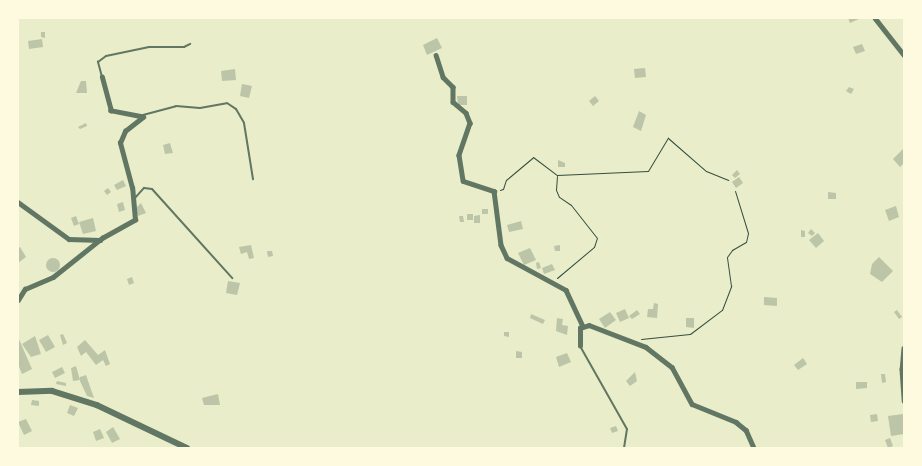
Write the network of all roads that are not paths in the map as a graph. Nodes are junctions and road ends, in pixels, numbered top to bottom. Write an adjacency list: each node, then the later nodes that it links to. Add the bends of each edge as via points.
1 (875, 18): 4 (street)
2 (190, 44): 5 (lane, via 106,56 98,62)
3 (436, 55): 13 (street, via 443,77 453,87 453,102 466,113 470,123 460,155 463,181 494,191 501,245 507,258 566,290)
4 (904, 55)
5 (102, 76): 6 (street, via 111,111)
6 (143, 116): 7 (lane, via 176,106 200,108 227,103 236,109 244,123); 8 (street, via 125,131 120,143)
7 (252, 179)
8 (134, 199): 10 (street, via 134,223); 11 (lane, via 144,188 152,189)
9 (18, 202): 10 (street, via 69,238)
10 (100, 240): 12 (street, via 52,277 25,289)
11 (232, 278)
12 (18, 300)
13 (583, 326): 14 (street, via 578,332); 20 (street, via 597,327 639,343 672,367 692,404 736,422 746,430)
14 (580, 346): 19 (lane, via 627,429)
15 (904, 348): 17 (street)
16 (18, 392): 18 (street, via 36,389 70,396)
17 (904, 401)
18 (187, 448)
19 (624, 448)
20 (754, 448)

